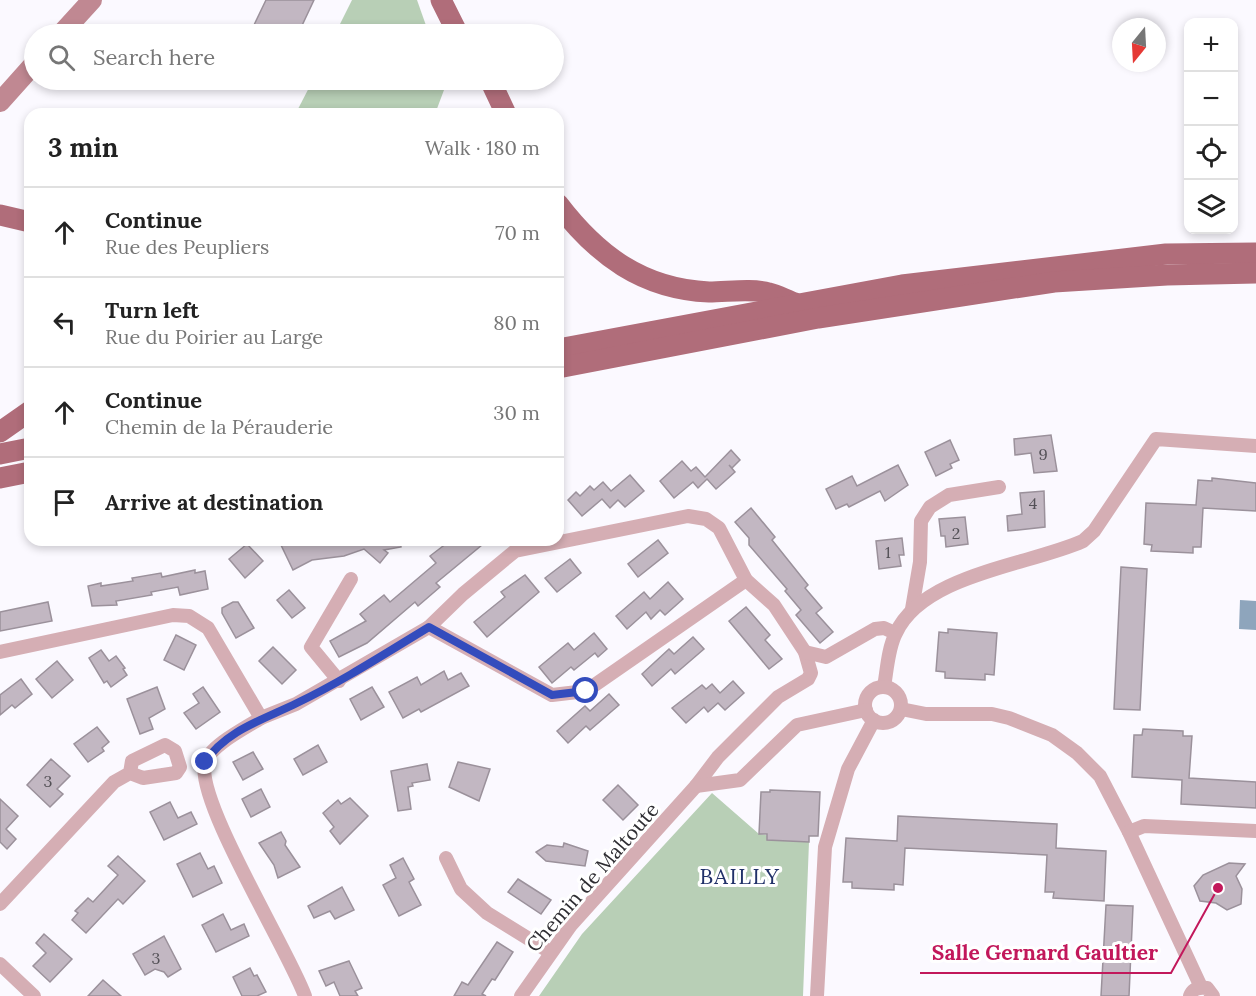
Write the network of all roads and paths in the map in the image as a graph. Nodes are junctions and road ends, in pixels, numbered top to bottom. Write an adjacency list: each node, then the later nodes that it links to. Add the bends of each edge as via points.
1 (92, 0): 4 (main road)
2 (441, 0): 5 (main road)
3 (450, 0): 6 (main road)
4 (70, 24)
5 (453, 24)
6 (462, 24)
7 (24, 75): 9 (main road)
8 (495, 90): 10 (main road)
9 (0, 102)
10 (503, 108)
11 (564, 211): 16 (main road, via 601,251 632,273 670,287 707,292 768,292)
12 (0, 215): 13 (main road)
13 (24, 221)
14 (1256, 253): 16 (main road, via 1166,254 902,285)
15 (1256, 273): 18 (main road, via 1054,282 818,318)
16 (795, 303): 17 (main road)
17 (564, 348)
18 (564, 367)
19 (24, 415): 20 (main road)
20 (0, 432)
21 (1256, 446): 31 (street, via 1156,440 1094,531 1083,541 969,579)
22 (24, 449): 23 (main road)
23 (0, 454)
24 (24, 473): 25 (main road)
25 (0, 478)
26 (999, 487): 31 (street, via 949,495 930,507 921,521 920,562)
27 (564, 541): 30 (street, via 688,516 706,519 719,528)
28 (540, 546): 32 (street, via 515,551)
29 (351, 579): 36 (street, via 311,647)
30 (746, 580): 32 (street, via 586,691 569,695 552,695); 35 (street, via 774,605)
31 (912, 609): 33 (street)
32 (429, 627): 36 (street)
33 (896, 633): 35 (street, via 874,629 826,657); 37 (street)
34 (0, 652): 40 (street, via 173,615 189,616 208,628)
35 (805, 652): 42 (street, Chemin de Maltoute, via 811,673 808,679 778,697 718,757)
36 (339, 681): 40 (street)
37 (884, 687): 38 (street, via 898,695); 39 (street, via 868,694)
38 (900, 709): 39 (street, via 889,722); 44 (street, via 926,714 992,714 1052,735 1100,776)
39 (870, 715): 42 (street, via 797,725 740,780); 53 (street, via 848,769 825,847)
40 (261, 718): 51 (street, via 211,753 204,774 226,837)
41 (130, 773): 46 (street, via 114,782)
42 (696, 786): 47 (street, Chemin de Maltoute)
43 (1256, 831): 44 (street, via 1144,826)
44 (1130, 832): 49 (street)
45 (446, 858): 47 (street, via 461,889 487,913)
46 (0, 904)
47 (550, 952): 52 (street, Chemin de Maltoute)
48 (0, 964): 50 (street)
49 (1195, 992): 54 (street, via 1207,988)
50 (34, 996)
51 (305, 996)
52 (521, 996)
53 (817, 996)
54 (1213, 996)

